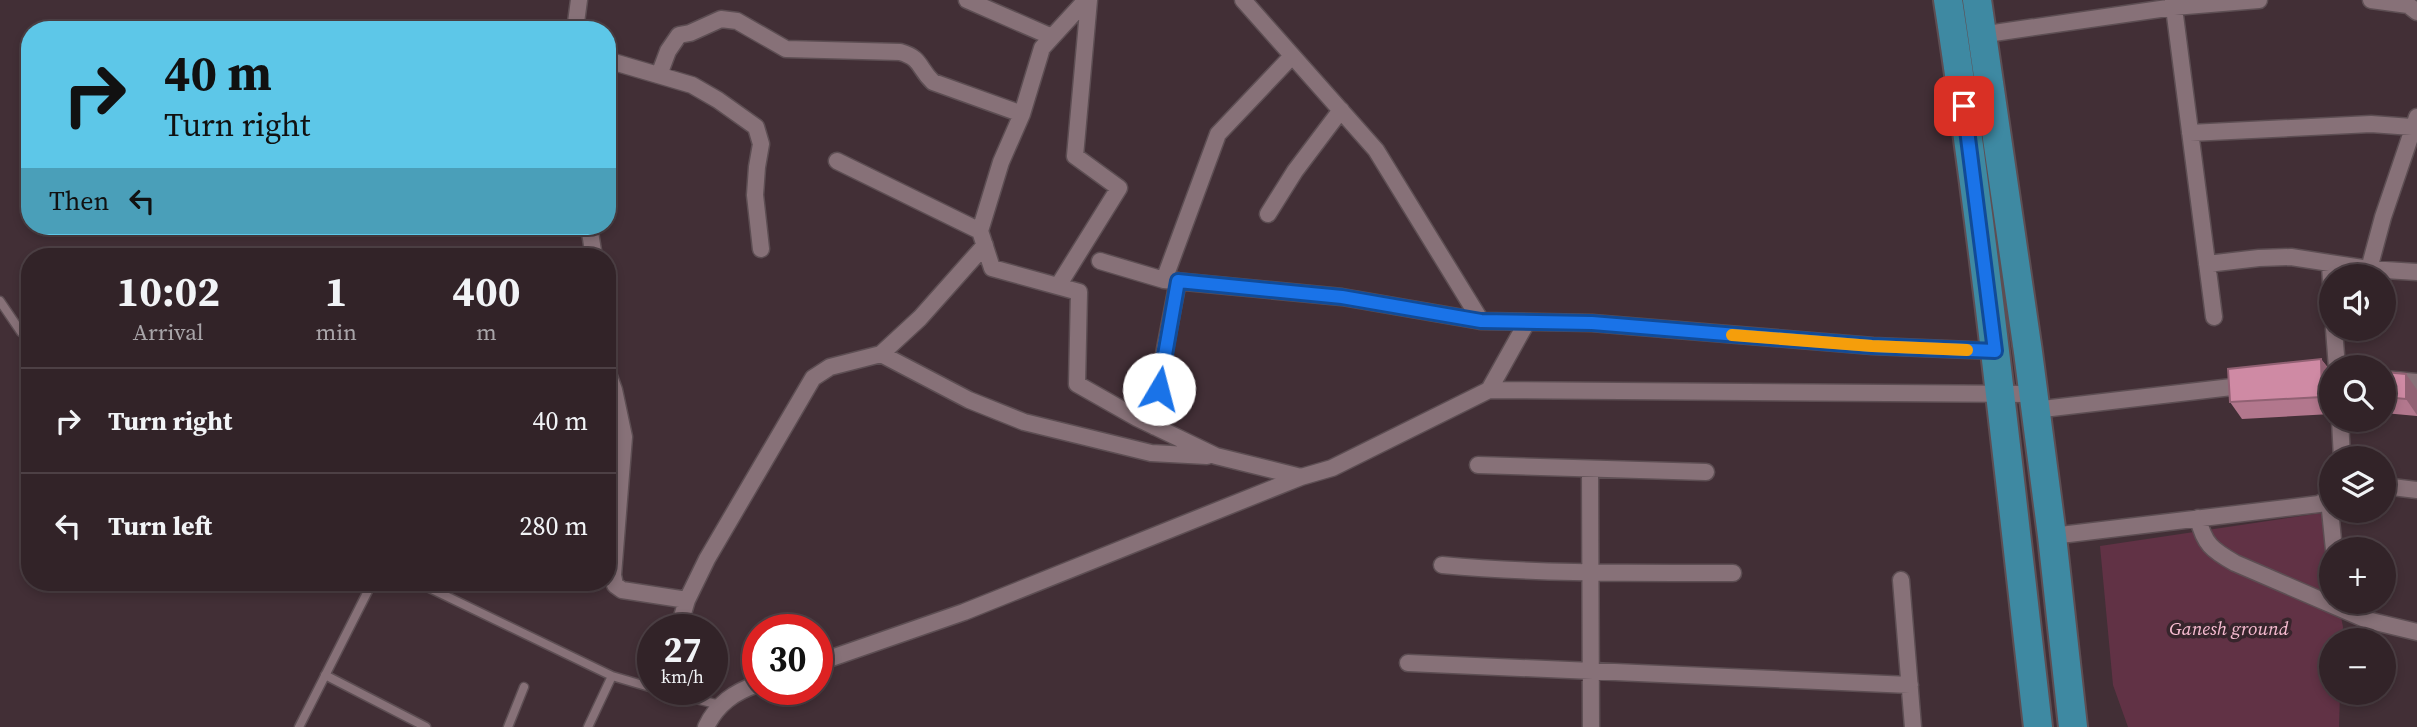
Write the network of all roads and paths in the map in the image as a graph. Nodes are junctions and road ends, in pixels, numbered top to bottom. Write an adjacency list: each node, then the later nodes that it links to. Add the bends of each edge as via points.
1 (579, 0): 11 (street)
2 (967, 0): 13 (street)
3 (1087, 0): 13 (street); 33 (street, via 1075,156 1119,188)
4 (1243, 0): 14 (street)
5 (1948, 0): 39 (highway)
6 (1976, 0): 12 (highway)
7 (2259, 0): 9 (street)
8 (2371, 0): 10 (street)
9 (2174, 4): 12 (street); 20 (street)
10 (2412, 6)
11 (576, 21)
12 (1980, 35): 47 (highway)
13 (1052, 37): 18 (street, via 1042,48)
14 (1292, 55): 17 (street); 32 (street, via 1218,134)
15 (616, 63): 16 (street)
16 (659, 75): 18 (street, via 667,51 679,36 722,19 737,21 786,49 911,55 933,82); 24 (street, via 692,85 756,127 761,144 755,195)
17 (1340, 110): 22 (street); 36 (street, via 1376,150)
18 (1022, 114): 23 (street, via 1001,162)
19 (2415, 125): 20 (street); 29 (street)
20 (2190, 132): 27 (street)
21 (837, 161): 23 (street)
22 (1268, 214)
23 (982, 238): 33 (street, via 992,268); 40 (street, via 920,318)
24 (761, 249)
25 (1100, 261): 32 (street)
26 (2330, 263): 27 (street, via 2291,257); 28 (street)
27 (2207, 264): 35 (street)
28 (2336, 264)
29 (2371, 264)
30 (2396, 271): 31 (street)
31 (2417, 272)
32 (1171, 281): 36 (street, via 1342,297); 48 (street)
33 (1058, 286): 48 (street, via 1079,292 1077,384)
34 (0, 301): 38 (lane)
35 (2214, 317)
36 (1481, 321): 37 (street)
37 (1527, 322): 39 (street); 44 (street)
38 (21, 331)
39 (1995, 351): 45 (highway)
40 (881, 355): 49 (street, via 1024,422 1151,453); 68 (street, via 830,367 813,378)
41 (2396, 380): 42 (street)
42 (2417, 382)
43 (2266, 383): 47 (street)
44 (1489, 390): 45 (street); 53 (street, via 1332,468)
45 (2000, 393): 47 (street); 88 (highway)
46 (616, 399): 59 (street, via 624,437)
47 (2033, 402): 58 (highway)
48 (1155, 426): 49 (street)
49 (1216, 456): 53 (street)
50 (1478, 466): 51 (street)
51 (1590, 469): 52 (street); 61 (street)
52 (1706, 472)
53 (1301, 477): 72 (street, via 964,612)
54 (2396, 488): 55 (street)
55 (2417, 491)
56 (2319, 504): 57 (street)
57 (2197, 518): 58 (street); 67 (street, via 2203,538 2216,552)
58 (2052, 536): 89 (highway)
59 (616, 537)
60 (1442, 565): 61 (street)
61 (1590, 573): 62 (street); 74 (street)
62 (1732, 573)
63 (1901, 580): 78 (street)
64 (616, 586): 68 (street)
65 (368, 591): 75 (lane)
66 (436, 591): 76 (lane)
67 (2319, 597)
68 (687, 600): 69 (street)
69 (683, 614)
70 (2356, 614): 71 (street)
71 (2417, 632)
72 (833, 657)
73 (1408, 663): 74 (street)
74 (1591, 672): 78 (street); 86 (street)
75 (326, 675): 81 (lane); 82 (lane)
76 (612, 676): 77 (lane); 84 (lane)
77 (637, 683)
78 (1910, 685): 87 (street)
79 (524, 687): 83 (lane)
80 (720, 705): 85 (street)
81 (299, 727)
82 (426, 727)
83 (508, 727)
84 (588, 727)
85 (706, 727)
86 (1591, 727)
87 (1913, 727)
88 (2038, 727)
89 (2073, 727)

